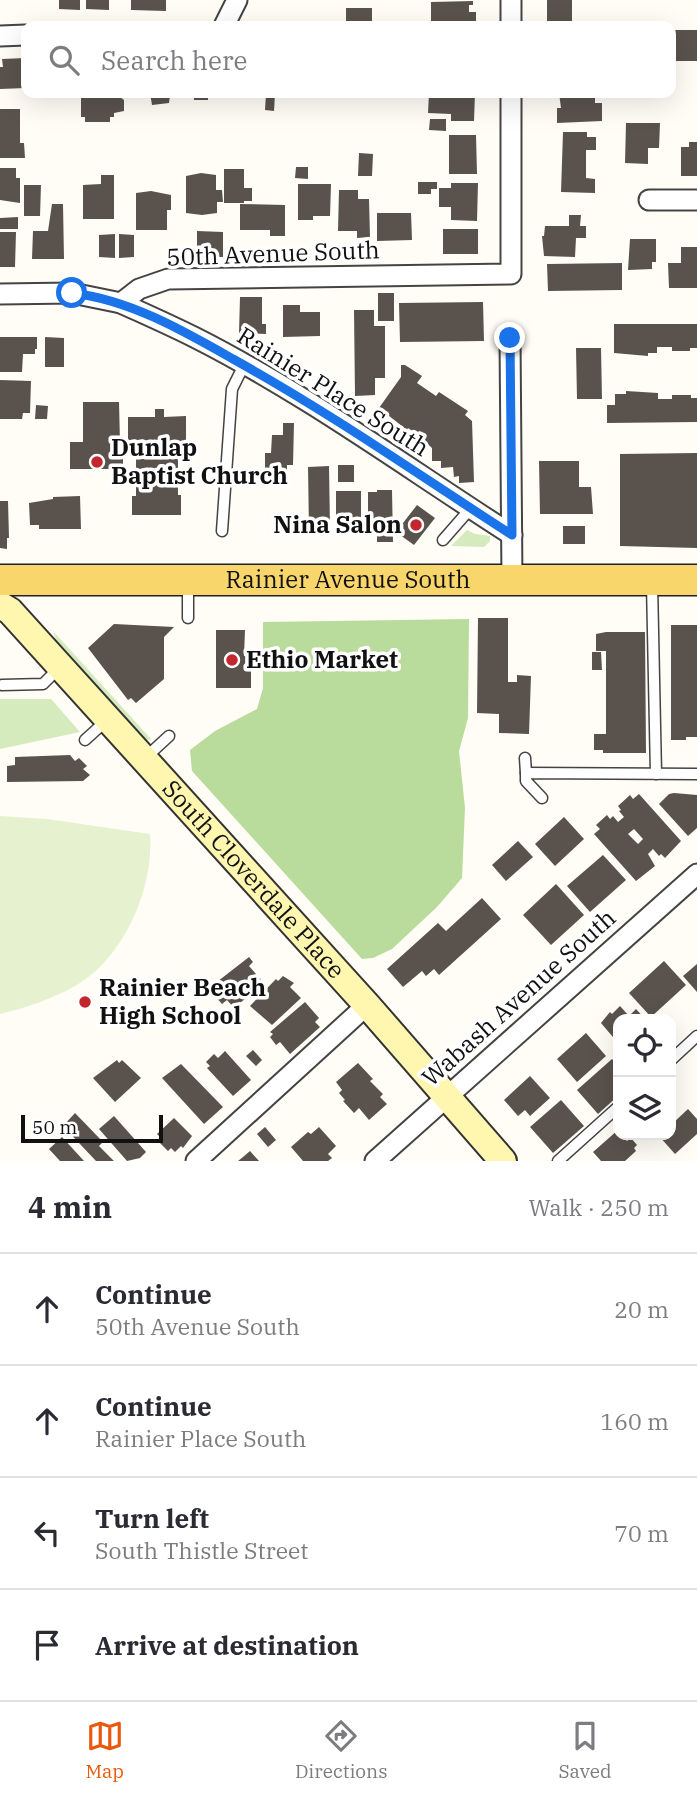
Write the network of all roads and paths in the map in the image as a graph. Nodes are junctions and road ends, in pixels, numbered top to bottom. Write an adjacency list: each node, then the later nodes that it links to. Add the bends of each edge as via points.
1 (237, 0): 3 (street)
2 (511, 0): 4 (street)
3 (226, 21)
4 (511, 21)
5 (21, 35): 6 (street)
6 (0, 36)
7 (511, 98): 11 (street, 50th Avenue South, via 512,274 168,278 139,289)
8 (649, 200): 9 (street)
9 (697, 200)
10 (0, 294): 11 (street, via 72,293)
11 (121, 303): 13 (street, Rainier Place South)
12 (510, 338): 16 (street)
13 (244, 365): 14 (street, Rainier Place South); 15 (lane, via 232,389)
14 (471, 508): 16 (street, Rainier Place South); 17 (lane)
15 (222, 531)
16 (512, 535): 22 (street)
17 (443, 540)
18 (0, 580): 19 (main road, Rainier Avenue South)
19 (188, 580): 22 (main road, Rainier Avenue South); 24 (lane)
20 (652, 580): 21 (main road, Rainier Avenue South); 22 (main road, Rainier Avenue South); 33 (lane)
21 (697, 580)
22 (512, 581)
23 (0, 605): 25 (street, South Cloverdale Place)
24 (188, 618)
25 (60, 667): 26 (lane, via 43,684); 27 (street, South Cloverdale Place)
26 (2, 685)
27 (108, 719): 29 (lane); 31 (street, South Cloverdale Place)
28 (169, 736): 31 (lane)
29 (85, 740)
30 (525, 758): 32 (lane)
31 (144, 760): 37 (street, South Cloverdale Place)
32 (526, 773): 33 (lane); 35 (lane, via 526,780)
33 (656, 774): 34 (lane)
34 (697, 775)
35 (542, 798)
36 (697, 874): 40 (street, Wabash Avenue South)
37 (367, 1005): 40 (street, South Cloverdale Place); 42 (street)
38 (697, 1036): 39 (lane)
39 (676, 1055)
40 (447, 1095): 43 (street, Wabash Avenue South); 44 (street, South Cloverdale Place)
41 (613, 1112): 45 (lane)
42 (195, 1161)
43 (375, 1161)
44 (503, 1161)
45 (558, 1161)

